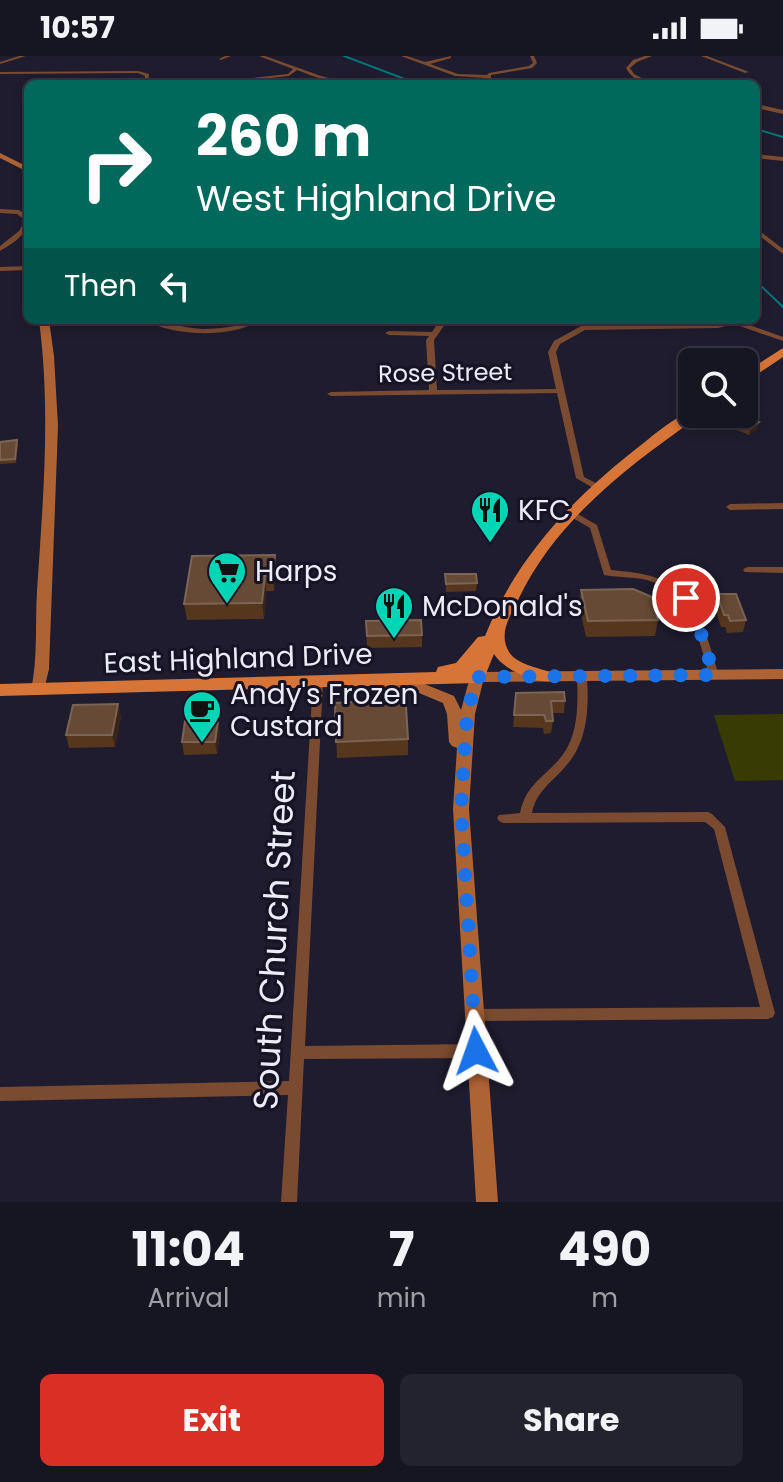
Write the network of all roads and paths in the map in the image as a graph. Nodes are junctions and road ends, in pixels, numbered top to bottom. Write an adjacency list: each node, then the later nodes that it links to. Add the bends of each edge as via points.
1 (24, 56): 10 (street)
2 (229, 56): 9 (street)
3 (261, 56): 12 (street)
4 (403, 56): 11 (street)
5 (532, 56): 23 (street, via 535,63 530,67 497,71)
6 (650, 56): 24 (street, via 628,68)
7 (703, 56): 14 (street)
8 (449, 57): 11 (street)
9 (221, 59)
10 (0, 63)
11 (425, 64): 23 (street)
12 (296, 69): 16 (street); 17 (street)
13 (102, 71): 15 (street); 18 (street); 19 (street, via 143,72)
14 (747, 72)
15 (0, 73)
16 (311, 74): 17 (street); 21 (street); 22 (street)
17 (267, 77): 20 (street)
18 (96, 80)
19 (146, 80)
20 (239, 80)
21 (313, 80)
22 (332, 80)
23 (488, 80)
24 (643, 80)
25 (760, 107): 26 (street)
26 (783, 112)
27 (0, 155): 30 (main road)
28 (760, 156): 29 (street)
29 (783, 159)
30 (24, 168)
31 (0, 211): 32 (street)
32 (24, 216)
33 (24, 228): 36 (street)
34 (760, 233): 35 (street)
35 (781, 247)
36 (0, 249)
37 (24, 268): 38 (street)
38 (0, 269)
39 (44, 324): 72 (main road, via 54,420)
40 (161, 324): 41 (street, via 205,330)
41 (248, 324)
42 (441, 324): 48 (street)
43 (590, 324): 46 (street)
44 (726, 324): 46 (street)
45 (745, 324): 49 (street)
46 (583, 328): 52 (street, via 552,350)
47 (389, 333): 48 (street)
48 (432, 334): 53 (street)
49 (783, 339)
50 (783, 352): 51 (main road)
51 (758, 369)
52 (560, 391): 53 (street, Rose Street); 56 (street, via 580,478)
53 (433, 393): 54 (street, Rose Street)
54 (331, 394)
55 (678, 425): 56 (main road)
56 (595, 486): 59 (main road)
57 (783, 506): 58 (street)
58 (730, 507)
59 (569, 512): 62 (main road, via 520,579); 64 (street, via 594,527 607,573 657,580 686,598)
60 (748, 570): 61 (street)
61 (783, 570)
62 (496, 627): 66 (main road); 67 (main road, via 506,660); 68 (main road, via 461,668)
63 (783, 674): 64 (main road)
64 (714, 675): 65 (main road)
65 (582, 676): 67 (main road); 75 (street, via 584,702 570,752 527,799)
66 (477, 677): 67 (main road); 68 (main road, East Highland Drive); 73 (main road, via 467,714)
67 (547, 677)
68 (417, 678): 69 (main road, East Highland Drive)
69 (352, 679): 70 (main road, East Highland Drive); 73 (main road, via 422,688 449,700 456,719)
70 (318, 681): 72 (main road, East Highland Drive); 78 (street, South Church Street)
71 (0, 690): 72 (main road, East Highland Drive)
72 (38, 690)
73 (461, 809): 76 (main road)
74 (503, 818): 75 (street)
75 (525, 818): 76 (street, via 708,817 719,827 768,1013)
76 (473, 1015): 77 (main road)
77 (476, 1051): 78 (street); 82 (main road)
78 (298, 1053): 79 (street, South Church Street)
79 (296, 1088): 80 (street); 81 (street, South Church Street)
80 (0, 1094)
81 (289, 1202)
82 (487, 1202)

